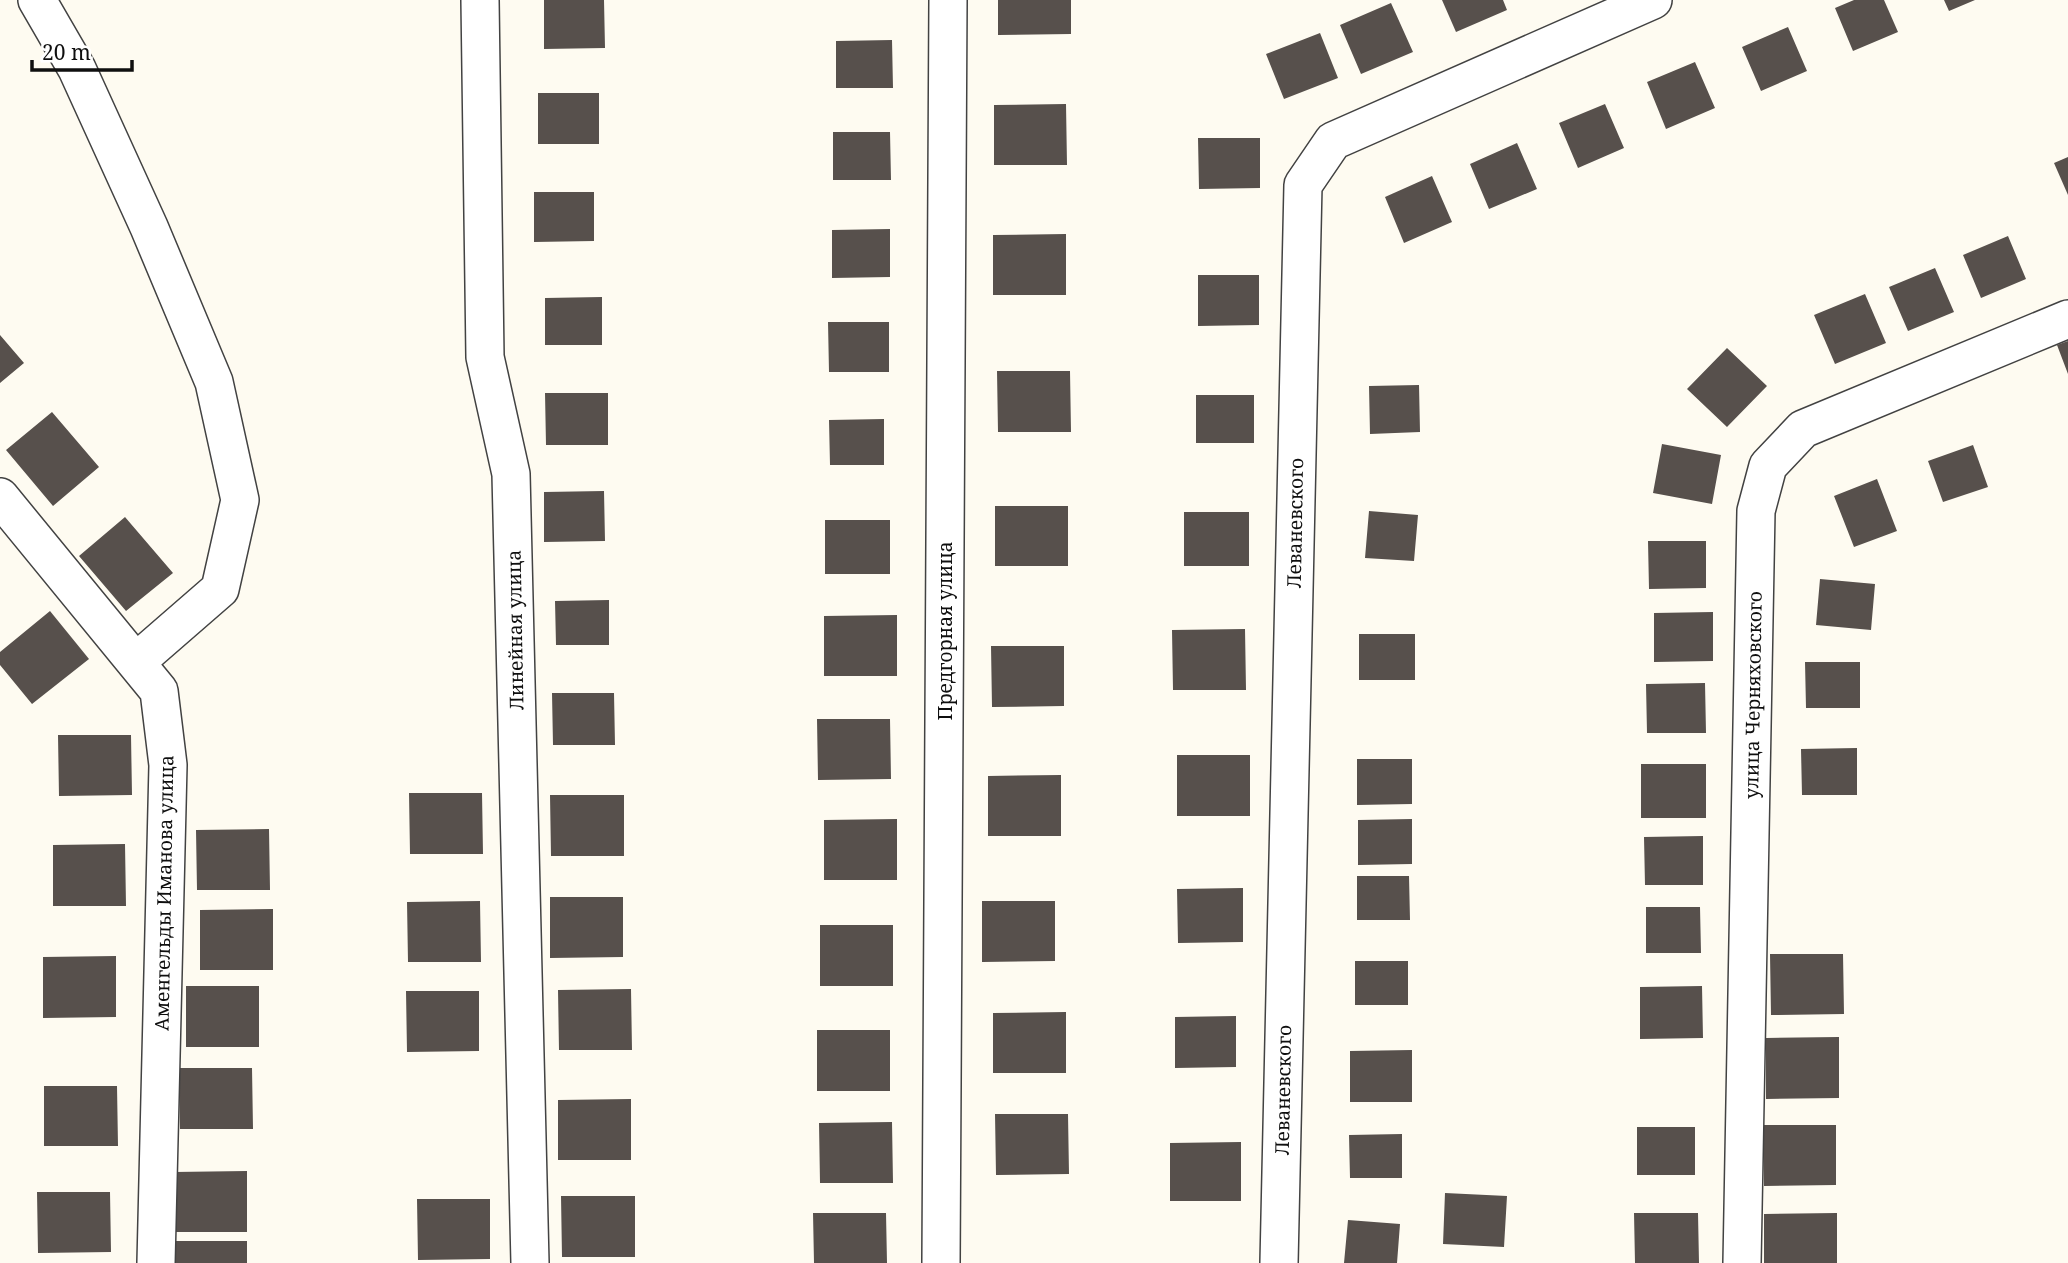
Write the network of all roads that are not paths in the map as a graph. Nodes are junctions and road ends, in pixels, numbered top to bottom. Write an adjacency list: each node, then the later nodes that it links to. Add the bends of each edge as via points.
1 (37, 0): 7 (street, via 77,69 214,382 240,500 220,589)
2 (480, 0): 9 (street, Линейная улица, via 485,357 511,474)
3 (948, 0): 10 (street, Предгорная улица)
4 (1653, 0): 11 (street, Леваневского, via 1333,141 1303,186)
5 (2068, 320): 12 (street, улица Черняховского, via 1803,429 1768,466 1756,511)
6 (0, 497): 7 (street, Аменгельды Иманова улица)
7 (136, 662): 8 (street, Аменгельды Иманова улица, via 159,691 169,765)
8 (156, 1263)
9 (530, 1263)
10 (941, 1263)
11 (1279, 1263)
12 (1742, 1263)

